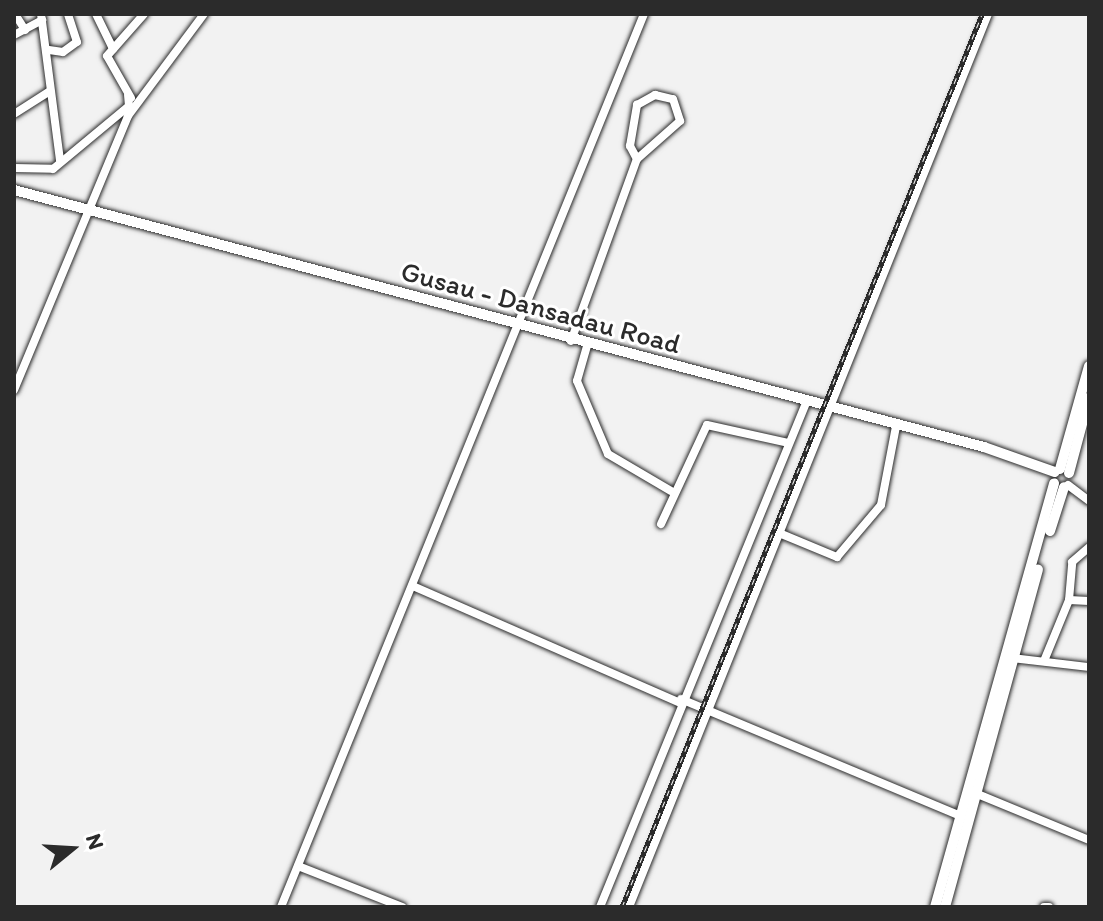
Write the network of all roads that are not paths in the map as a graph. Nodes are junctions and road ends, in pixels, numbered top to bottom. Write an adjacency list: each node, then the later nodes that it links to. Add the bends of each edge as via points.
1 (15, 14): 9 (street)
2 (68, 14): 12 (street, via 77,42 63,52)
3 (96, 14): 11 (street)
4 (144, 14): 11 (street)
5 (204, 14): 15 (street)
6 (644, 14): 22 (street)
7 (988, 14): 29 (street)
8 (42, 17): 9 (street); 12 (street)
9 (25, 30): 10 (street)
10 (14, 35)
11 (113, 49): 14 (street, via 107,65)
12 (49, 50): 13 (street)
13 (50, 91): 16 (street); 18 (street)
14 (128, 95): 15 (street); 18 (street, via 129,106)
15 (135, 103): 21 (street)
16 (14, 114)
17 (637, 159): 17 (street, via 630,138 637,105 655,95 673,99 680,121); 23 (street)
18 (60, 161): 19 (street, via 53,169)
19 (14, 168)
20 (14, 190): 21 (main road, Gusau - Dansadau Road)
21 (84, 214): 22 (main road, Gusau - Dansadau Road); 26 (street)
22 (519, 329): 23 (main road, Gusau - Dansadau Road); 38 (street)
23 (571, 342): 24 (main road, Gusau - Dansadau Road)
24 (587, 346): 28 (main road, Gusau - Dansadau Road); 33 (street, via 577,381 608,454)
25 (1089, 366): 32 (main road)
26 (14, 390)
27 (1089, 398): 32 (main road)
28 (806, 403): 29 (main road, Gusau - Dansadau Road); 31 (street)
29 (830, 409): 30 (main road, Gusau - Dansadau Road); 36 (street)
30 (896, 426): 32 (main road, Gusau - Dansadau Road); 36 (street, via 881,505 837,557)
31 (788, 443): 33 (street, via 712,423); 44 (street)
32 (1062, 478): 34 (street); 41 (main road); 47 (main road)
33 (671, 491): 35 (street)
34 (1089, 501)
35 (661, 524)
36 (779, 533): 45 (street)
37 (1089, 547): 39 (street, via 1072,562)
38 (415, 587): 44 (street); 49 (street)
39 (1069, 600): 40 (street); 42 (street)
40 (1089, 601)
41 (1012, 658): 42 (street); 46 (main road)
42 (1044, 661): 43 (street)
43 (1089, 667)
44 (681, 701): 45 (street); 52 (street)
45 (707, 712): 47 (street); 53 (street)
46 (975, 793): 48 (street); 55 (main road)
47 (961, 816): 54 (main road)
48 (1089, 840)
49 (298, 866): 50 (street); 51 (street)
50 (281, 907)
51 (402, 907)
52 (600, 907)
53 (629, 907)
54 (935, 907)
55 (945, 907)

